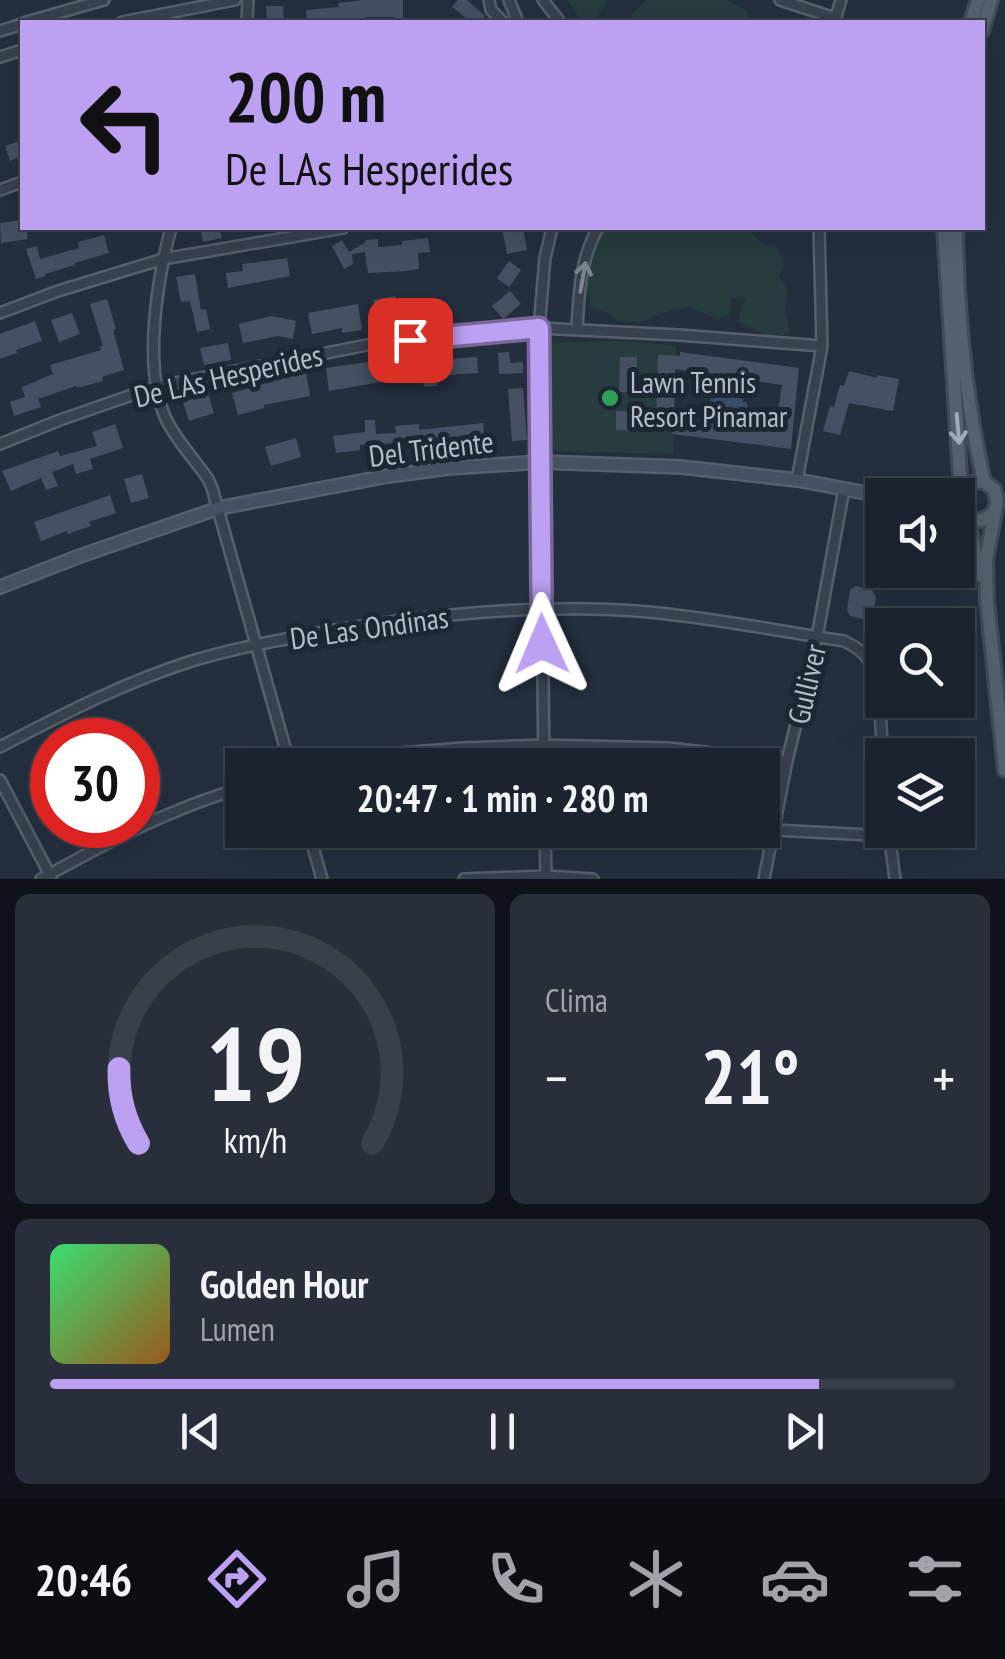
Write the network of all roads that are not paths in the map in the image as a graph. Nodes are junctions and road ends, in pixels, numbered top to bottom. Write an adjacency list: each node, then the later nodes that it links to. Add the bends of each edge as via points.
1 (104, 0): 6 (street)
2 (236, 0): 7 (street)
3 (543, 0): 8 (street)
4 (780, 0): 9 (street)
5 (841, 0): 9 (street)
6 (34, 20)
7 (132, 20)
8 (558, 20)
9 (834, 20)
10 (170, 230): 17 (street)
11 (332, 230): 17 (street)
12 (552, 230): 19 (street)
13 (597, 230): 20 (street, one-way to 13, via 581,278)
14 (819, 230): 21 (street)
15 (944, 230): 25 (main road, one-way to 25)
16 (956, 230): 28 (main road, via 963,368)
17 (162, 258): 18 (street); 22 (street)
18 (0, 313)
19 (539, 328): 20 (street, De LAs Hesperides); 22 (street, De LAs Hesperides, via 358,346); 24 (street)
20 (577, 329): 21 (street, De LAs Hesperides)
21 (822, 346): 26 (street)
22 (155, 387): 23 (street, De LAs Hesperides); 32 (street)
23 (0, 444)
24 (541, 462): 26 (main road, Del Tridente, via 700,468); 32 (main road, Del Tridente, via 404,474); 38 (street)
25 (959, 478)
26 (798, 480): 29 (main road, Del Tridente)
27 (975, 482): 28 (main road)
28 (984, 482): 31 (main road)
29 (844, 489): 30 (main road, Del Tridente); 39 (street, Gulliver)
30 (865, 493)
31 (1001, 498): 33 (main road)
32 (219, 508): 36 (main road, Del Tridente); 40 (street)
33 (994, 512): 34 (main road); 37 (main road)
34 (975, 517)
35 (975, 557): 37 (main road)
36 (0, 588)
37 (987, 601): 48 (main road)
38 (542, 610): 39 (street, De Las Ondinas, via 646,612); 40 (street, De Las Ondinas, via 376,623); 42 (street)
39 (817, 637): 41 (street, De Las Ondinas, via 844,641 870,661); 47 (street, Gulliver)
40 (257, 644): 43 (street, De Las Ondinas, via 126,685); 44 (street)
41 (881, 738)
42 (543, 745): 45 (street); 46 (street); 47 (street)
43 (0, 746)
44 (285, 748)
45 (497, 748)
46 (543, 748)
47 (787, 760): 51 (street, Gulliver)
48 (1005, 770)
49 (0, 780): 59 (street)
50 (225, 793): 59 (street, via 166,814)
51 (780, 798)
52 (780, 830): 53 (street)
53 (865, 832)
54 (313, 848): 61 (street)
55 (545, 848): 58 (street)
56 (770, 848): 64 (street, Gulliver)
57 (891, 848): 65 (street)
58 (546, 876): 60 (street); 63 (street)
59 (48, 877)
60 (472, 878): 62 (street)
61 (322, 879)
62 (464, 879)
63 (593, 879)
64 (764, 879)
65 (895, 879)

